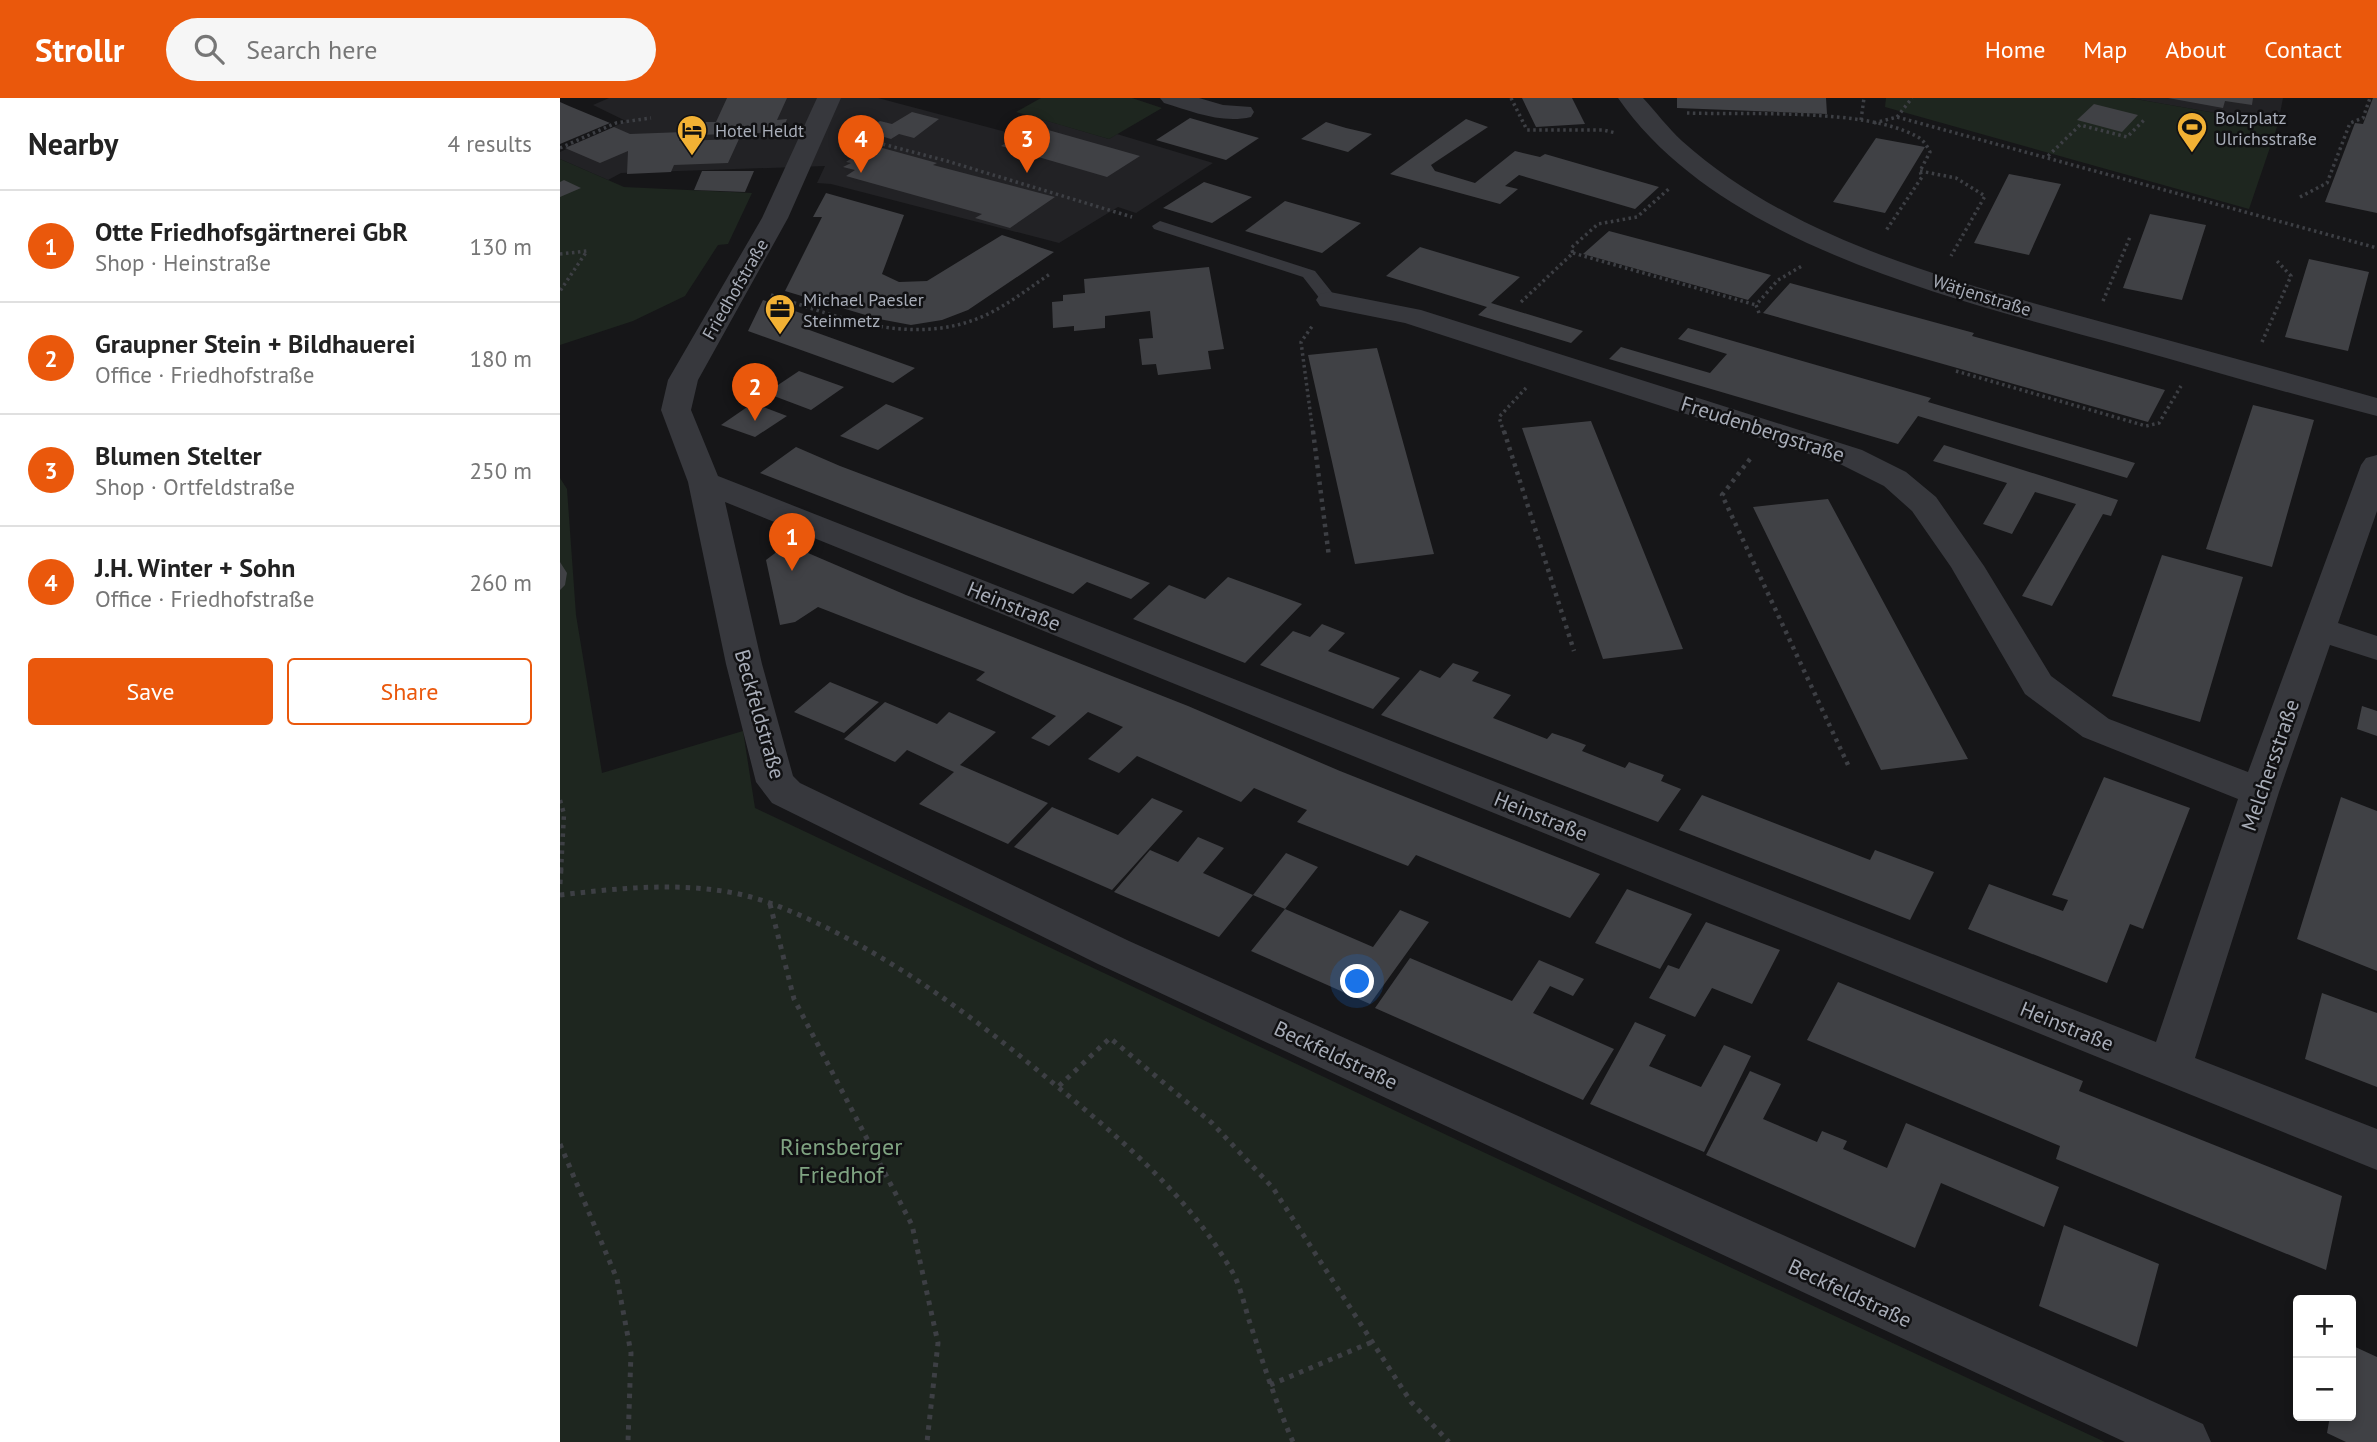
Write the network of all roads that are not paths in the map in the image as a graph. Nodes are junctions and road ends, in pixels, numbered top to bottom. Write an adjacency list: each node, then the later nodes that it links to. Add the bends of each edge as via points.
1 (830, 98): 9 (street, Friedhofstraße, via 775,218 683,380 676,410)
2 (1172, 98): 4 (street, via 1222,112)
3 (1635, 105): 7 (street, Wätjenstraße, via 1654,129 1704,171 1778,218 1868,258 2093,328)
4 (1242, 111)
5 (1160, 226): 6 (lane, via 1309,274)
6 (1330, 300): 12 (street, Freudenbergstraße, via 1411,316 1851,457 1895,479 1924,504 2038,685 2095,728)
7 (2377, 407)
8 (2377, 465): 10 (street, Melchersstraße)
9 (704, 482): 13 (street, Heinstraße); 15 (street, Beckfeldstraße, via 775,782 786,793 1138,964)
10 (2318, 629): 11 (street); 12 (street, Melchersstraße)
11 (2377, 648)
12 (2260, 792): 13 (street, Melchersstraße)
13 (2170, 1067): 14 (street, Heinstraße)
14 (2377, 1150)
15 (2184, 1442)

